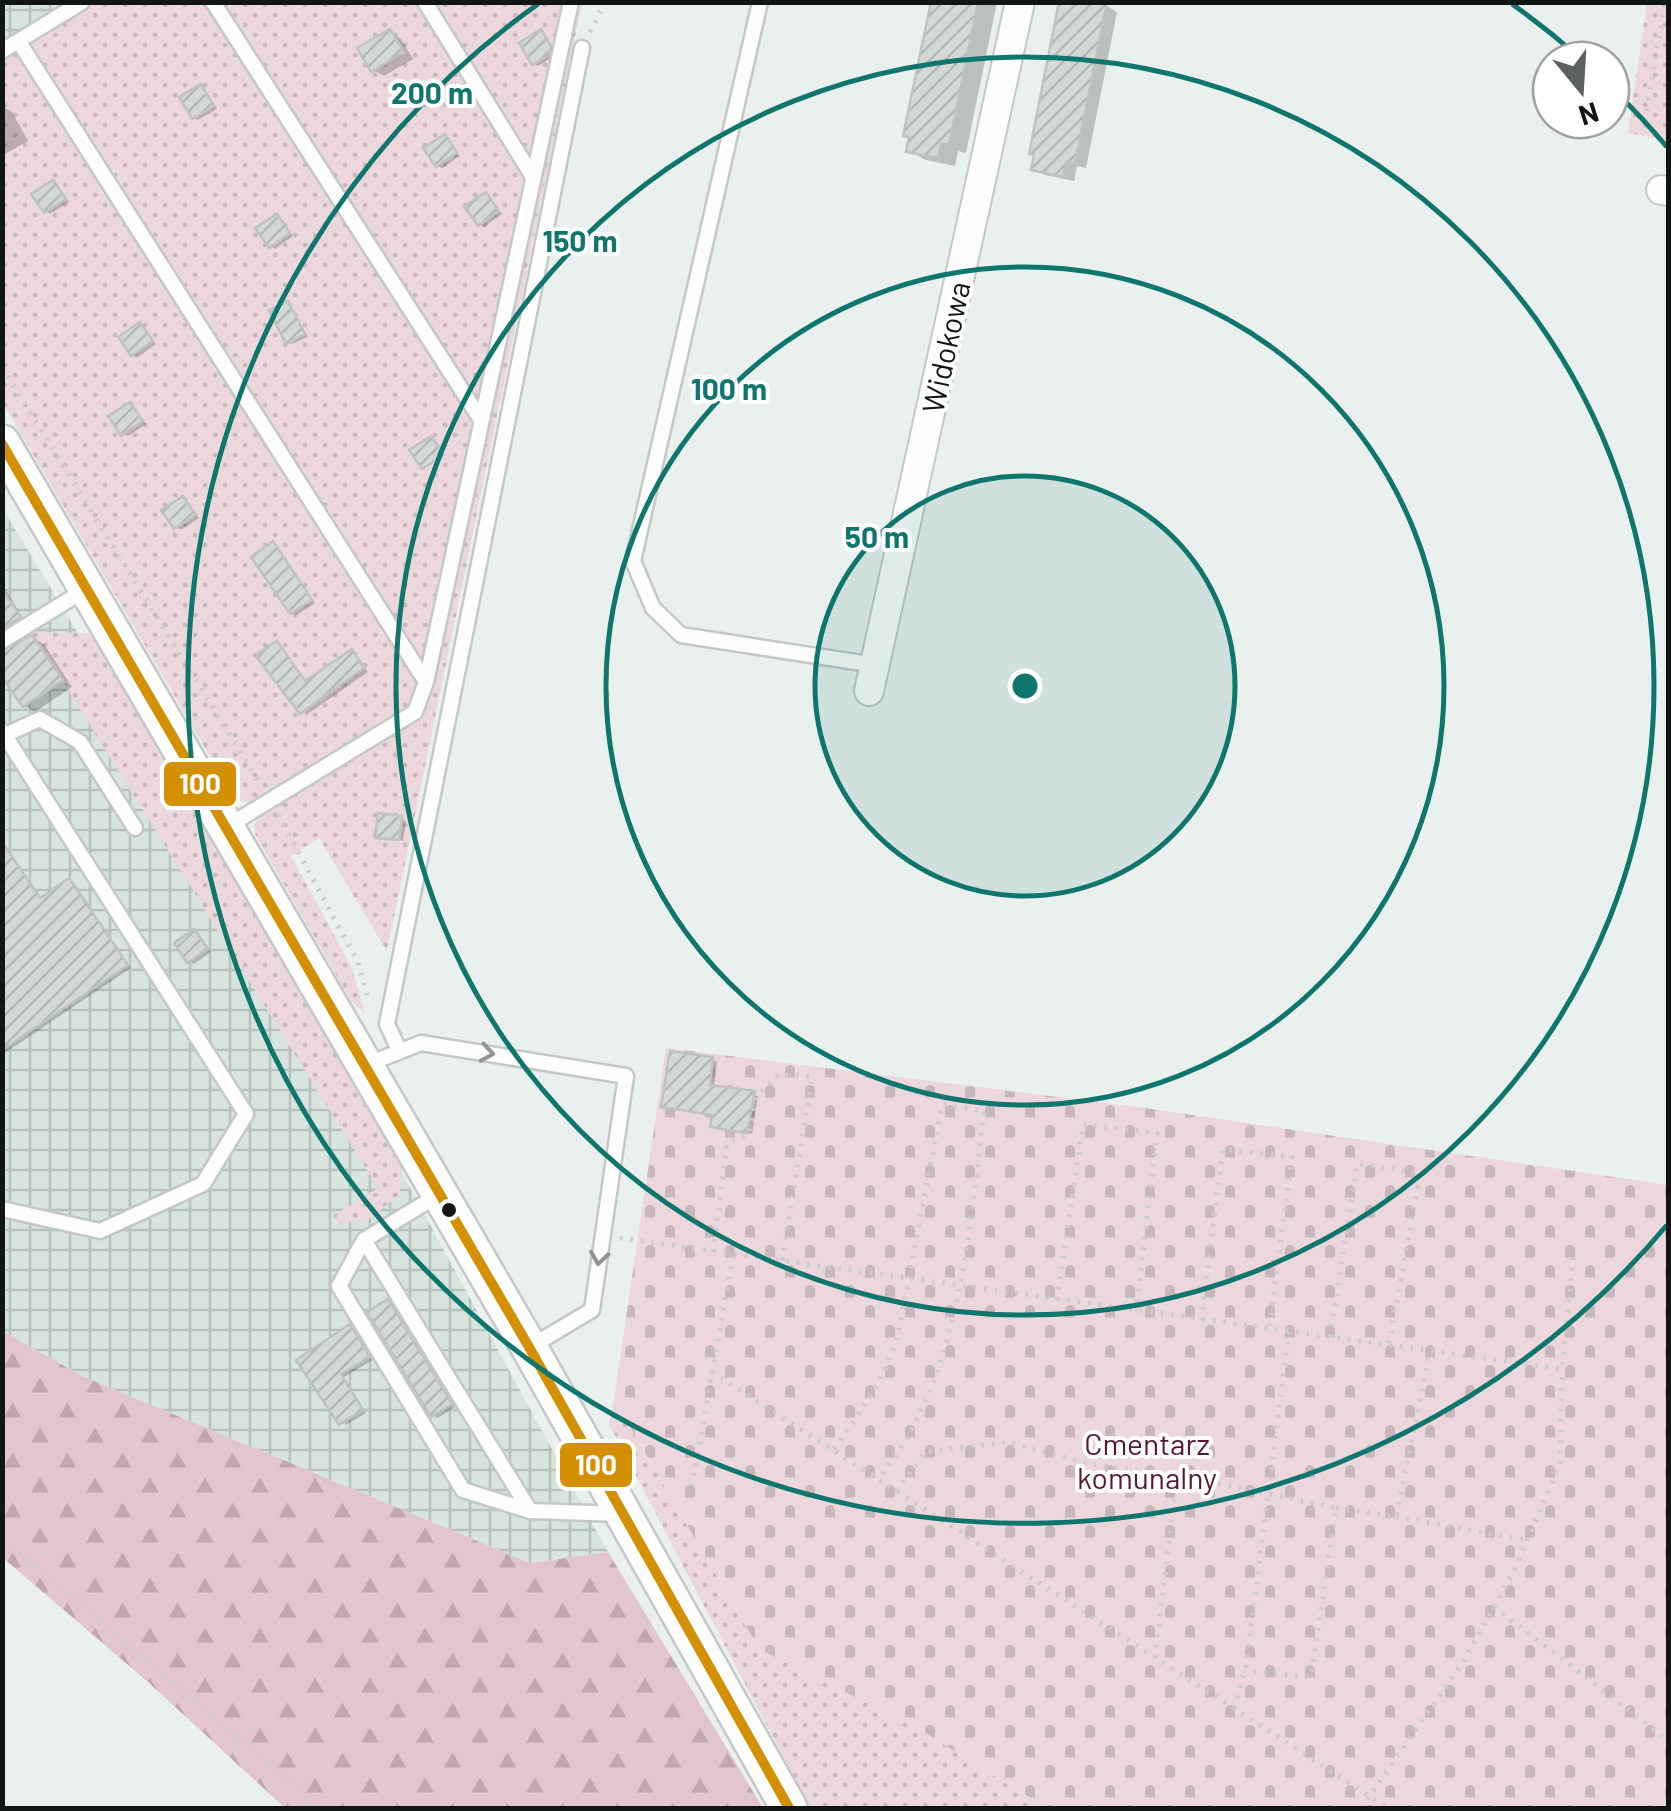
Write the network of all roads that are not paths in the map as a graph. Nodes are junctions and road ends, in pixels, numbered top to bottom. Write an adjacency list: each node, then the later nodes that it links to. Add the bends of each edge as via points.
1 (82, 2): 7 (lane)
2 (213, 2): 11 (lane)
3 (425, 2): 10 (lane)
4 (570, 2): 10 (lane)
5 (760, 2): 15 (lane, via 633,561 653,608 682,635)
6 (1020, 2): 15 (street, Widokowa)
7 (19, 42): 9 (lane); 16 (lane)
8 (582, 48): 20 (lane, via 387,1024)
9 (2, 51)
10 (533, 177): 11 (lane)
11 (482, 420): 16 (lane)
12 (2, 442): 13 (street)
13 (90, 587): 14 (lane); 18 (street)
14 (2, 641)
15 (872, 678)
16 (426, 682): 18 (lane, via 415,712)
17 (4, 733): 19 (lane, via 40,720 80,742); 22 (lane, via 246,1114 204,1184 100,1231)
18 (228, 826): 20 (street)
19 (135, 828)
20 (386, 1056): 21 (street); 24 (lane, one-way to 24, via 422,1042 626,1076 592,1310)
21 (440, 1194): 23 (lane); 24 (street)
22 (2, 1209)
23 (364, 1240): 25 (lane); 25 (lane, via 339,1286 349,1303 464,1490)
24 (529, 1347): 26 (street)
25 (530, 1510): 26 (lane)
26 (624, 1514): 27 (street)
27 (789, 1808)

